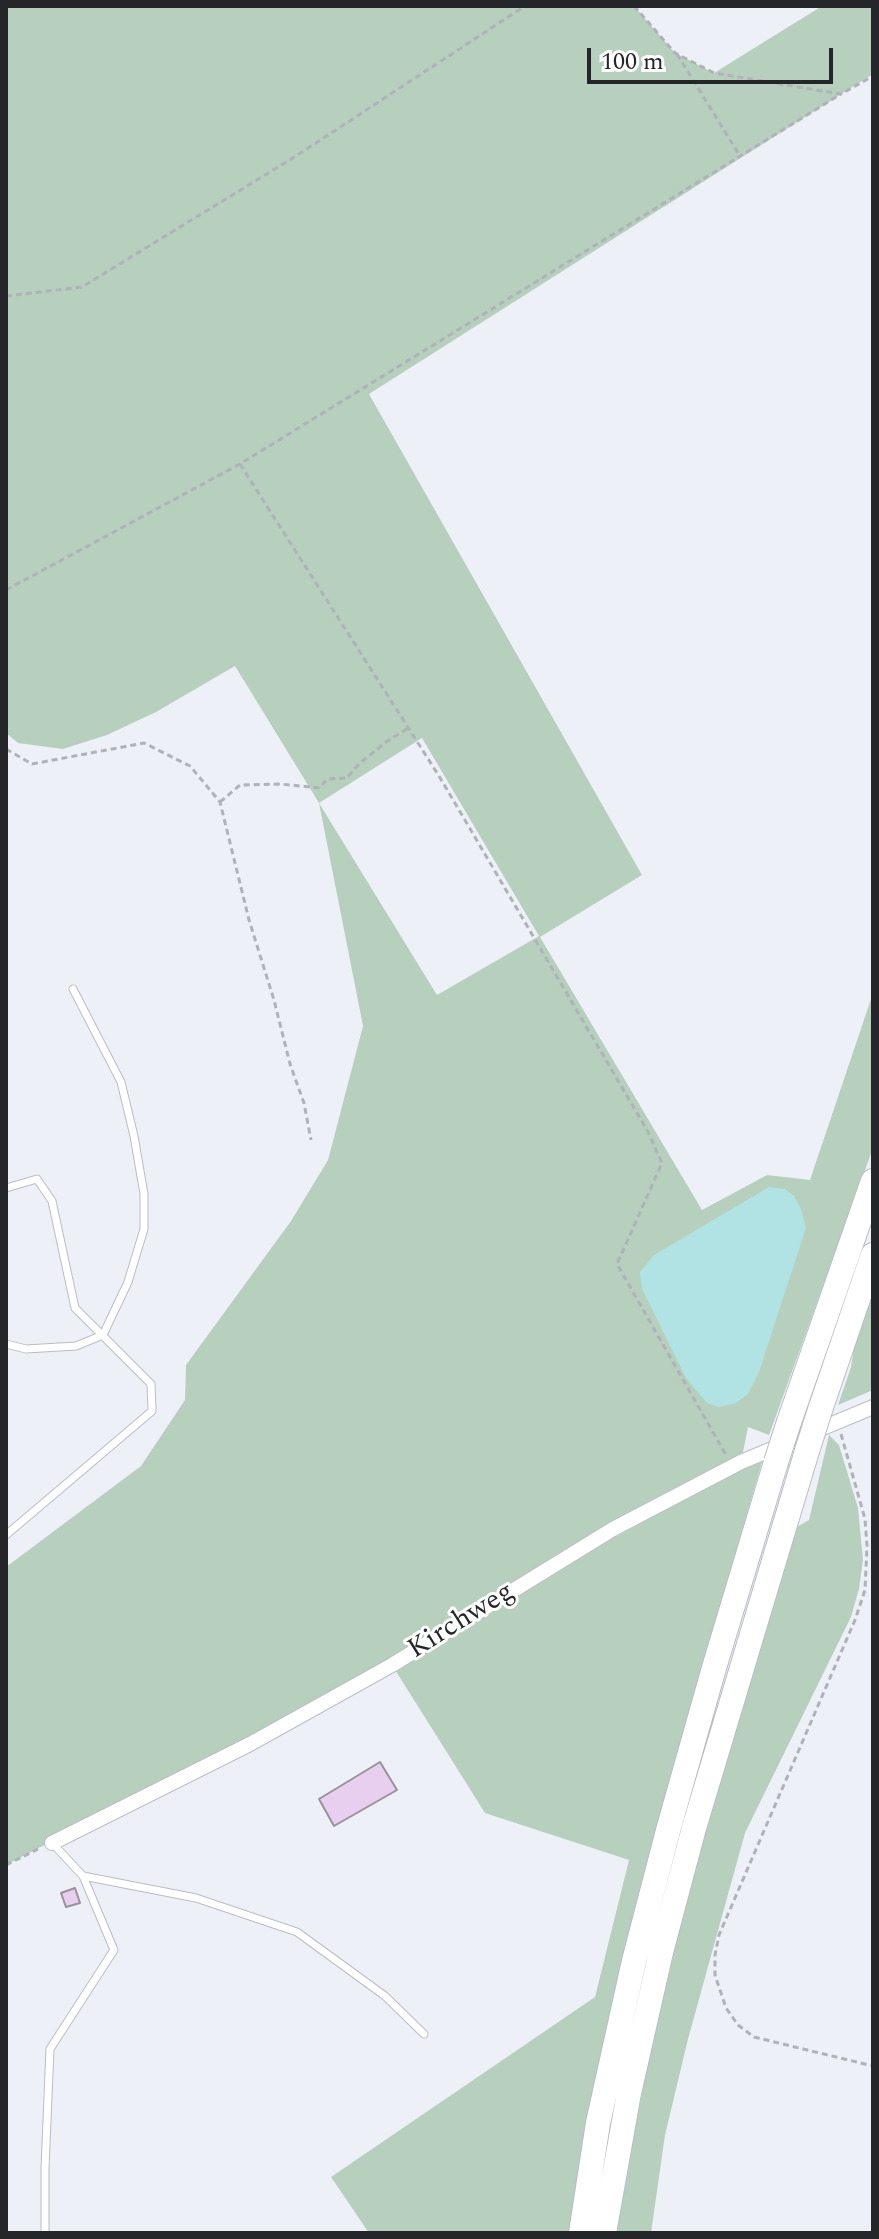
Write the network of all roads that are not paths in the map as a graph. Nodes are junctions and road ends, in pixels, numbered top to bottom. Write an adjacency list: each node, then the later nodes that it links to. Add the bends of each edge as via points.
1 (73, 989): 5 (lane, via 121,1082 144,1194 144,1229 128,1282)
2 (873, 1181): 14 (highway, bridge, via 776,1462 710,1683 634,1961 598,2123)
3 (6, 1188): 5 (lane, via 37,1179 52,1201 75,1308)
4 (873, 1255): 8 (highway)
5 (103, 1335): 6 (lane, via 76,1346 26,1349); 9 (lane, via 151,1384 152,1411)
6 (6, 1344)
7 (873, 1407): 8 (street, Kirchweg)
8 (829, 1416): 10 (street, Kirchweg, via 613,1529 392,1665 250,1744); 15 (highway, bridge, via 807,1451 711,1769 661,1952)
9 (6, 1535)
10 (52, 1843): 11 (lane)
11 (83, 1876): 12 (lane, via 196,1898 297,1932 385,1996); 13 (lane, via 114,1950 50,2049)
12 (424, 2034)
13 (45, 2233)
14 (581, 2233)
15 (604, 2233)

